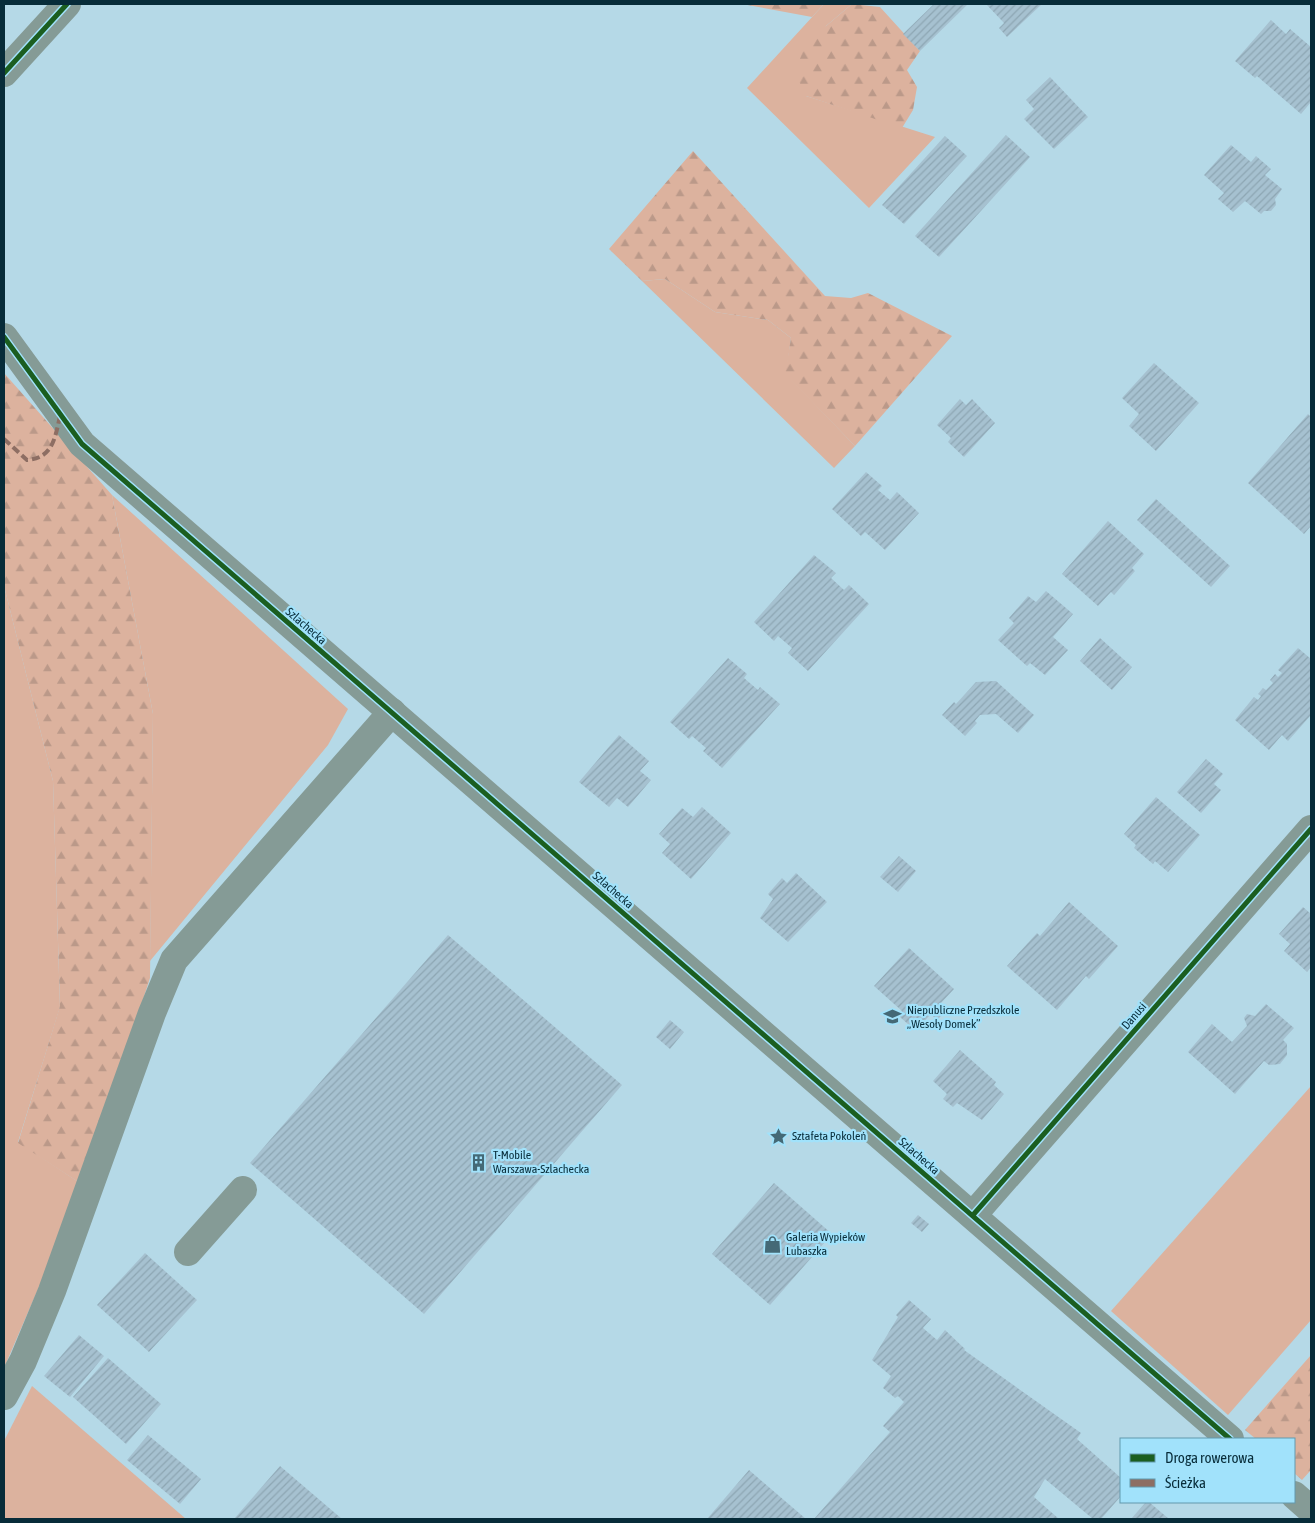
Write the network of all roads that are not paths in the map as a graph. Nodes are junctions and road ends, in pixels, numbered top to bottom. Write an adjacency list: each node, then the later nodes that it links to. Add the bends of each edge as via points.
1 (67, 4): 2 (street)
2 (4, 73)
3 (4, 337): 4 (street, Szlachecka, via 82,444)
4 (392, 712): 7 (street, Szlachecka); 9 (street, via 174,960 52,1291 23,1361)
5 (1311, 829): 7 (street, Danusi)
6 (243, 1190): 8 (street)
7 (973, 1215): 10 (street, Szlachecka)
8 (188, 1252)
9 (4, 1396)
10 (1229, 1438)
11 (1295, 1496): 12 (street)
12 (1311, 1510)

